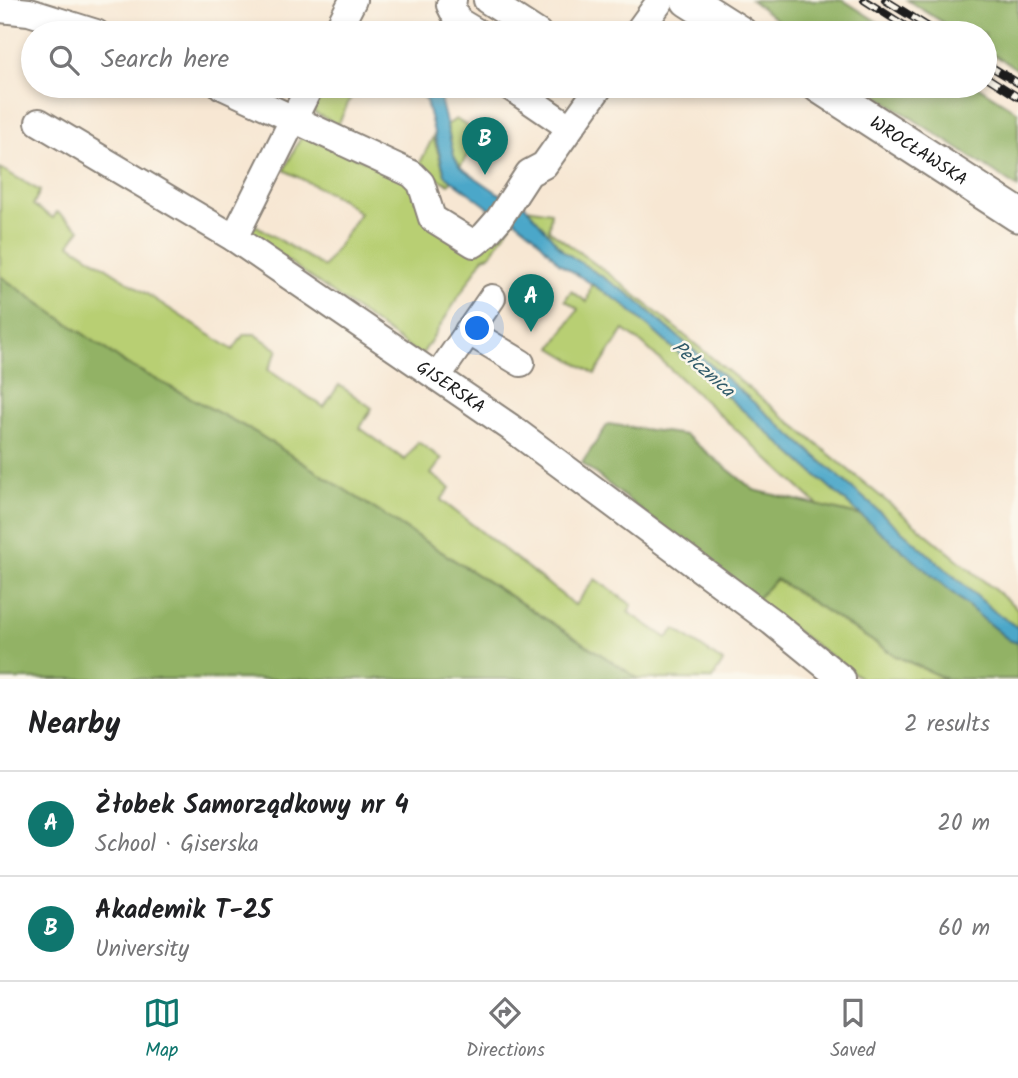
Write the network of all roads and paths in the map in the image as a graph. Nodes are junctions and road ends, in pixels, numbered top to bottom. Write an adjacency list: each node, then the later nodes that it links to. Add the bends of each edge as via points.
1 (453, 0): 9 (street, via 450,5)
2 (487, 0): 10 (street)
3 (660, 0): 11 (street)
4 (688, 0): 12 (main road)
5 (351, 3): 8 (street)
6 (0, 9): 7 (street)
7 (58, 21)
8 (342, 21)
9 (458, 21)
10 (513, 21)
11 (646, 21)
12 (721, 21)
13 (248, 98): 18 (street)
14 (304, 98): 18 (street)
15 (527, 98): 20 (street)
16 (591, 98): 20 (street)
17 (838, 98): 21 (main road, WROCŁAWSKA)
18 (294, 119): 20 (street, via 412,174 421,183 432,218 474,244 529,173 544,165); 22 (street)
19 (39, 122): 22 (street, GISERSKA)
20 (569, 127)
21 (1018, 215)
22 (234, 238): 26 (street, GISERSKA)
23 (492, 298): 24 (street)
24 (468, 331): 25 (street); 26 (street)
25 (521, 363)
26 (437, 377): 27 (street, GISERSKA, via 598,492)
27 (842, 679)

